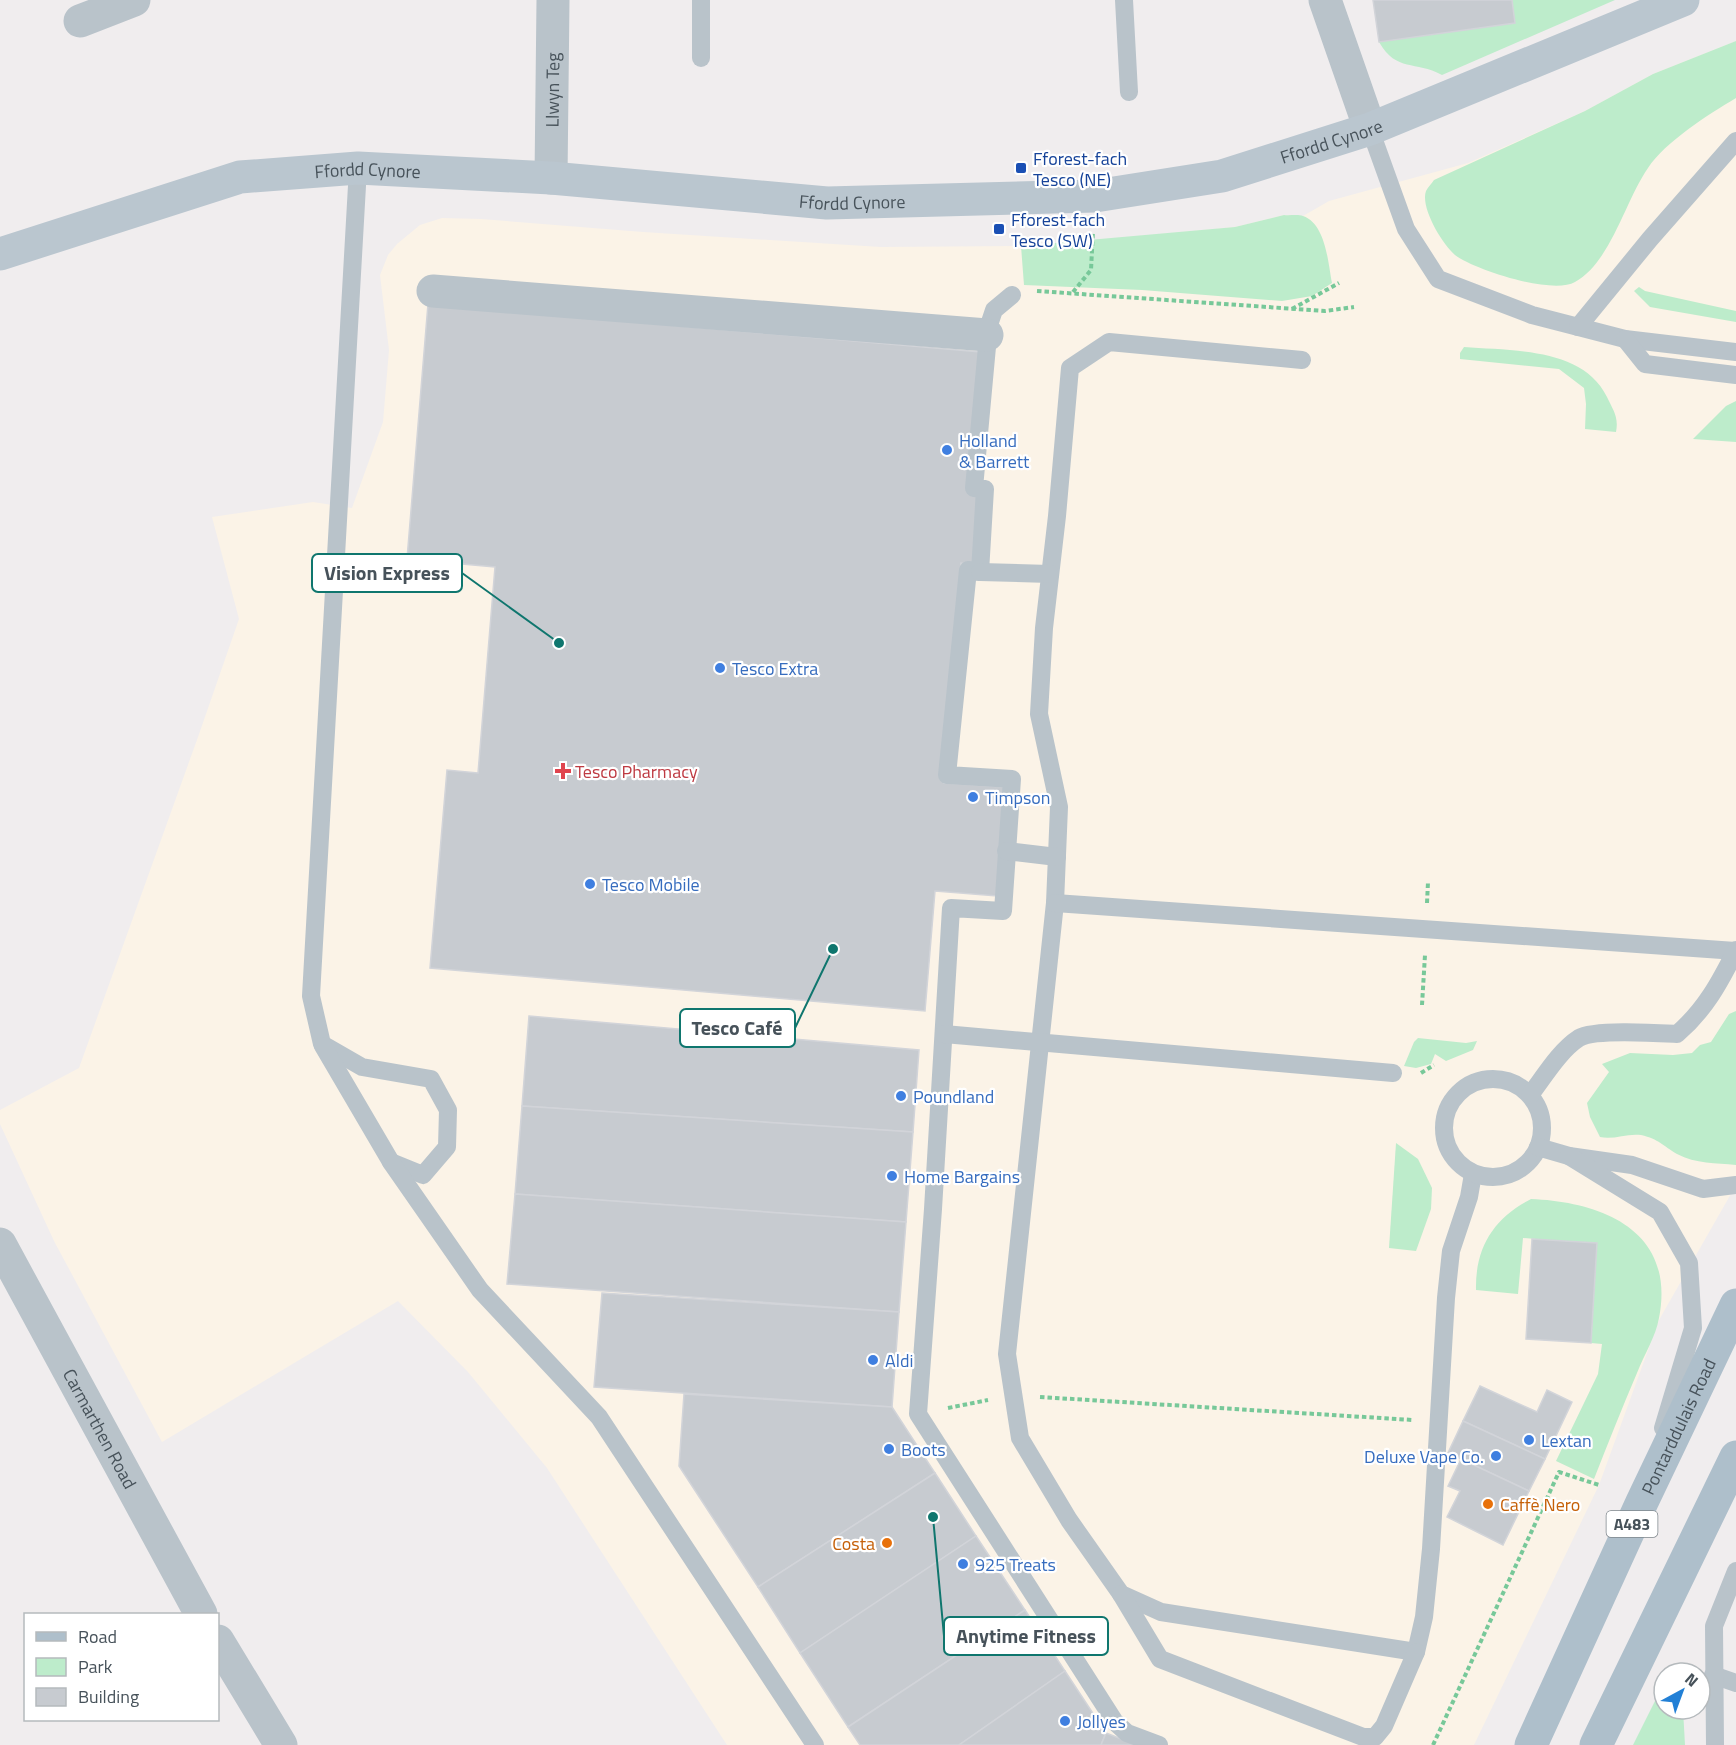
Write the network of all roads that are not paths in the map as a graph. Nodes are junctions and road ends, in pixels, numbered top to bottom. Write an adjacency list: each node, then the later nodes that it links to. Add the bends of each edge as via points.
1 (134, 0): 7 (street)
2 (553, 0): 13 (street, Llwyn Teg)
3 (701, 0): 8 (lane)
4 (1124, 0): 9 (lane)
5 (1325, 0): 10 (street)
6 (1683, 0): 10 (main road, Ffordd Cynore)
7 (80, 21)
8 (701, 58)
9 (1129, 92)
10 (1370, 129): 13 (main road, Ffordd Cynore, via 1222,176 1095,196 827,203); 17 (lane, via 1406,229 1438,279 1532,315)
11 (1736, 141): 17 (lane)
12 (358, 168): 13 (main road, Ffordd Cynore); 14 (main road, Ffordd Cynore, via 240,177); 31 (lane, via 310,996)
13 (551, 178)
14 (0, 254)
15 (433, 291): 18 (street)
16 (1012, 295): 18 (lane, via 994,310)
17 (1578, 327): 19 (lane)
18 (987, 335): 23 (lane, via 974,488 985,489)
19 (1625, 339): 20 (lane); 22 (lane, via 1645,364)
20 (1736, 352)
21 (1302, 360): 24 (lane, via 1109,342 1070,368)
22 (1736, 375)
23 (980, 572): 24 (lane); 25 (lane, via 968,570 947,775 1012,779)
24 (1050, 574): 26 (lane, via 1040,714 1059,807)
25 (1006, 851): 26 (lane); 29 (lane, via 1003,911 951,908)
26 (1057, 857): 27 (lane)
27 (1055, 903): 28 (lane); 30 (lane)
28 (1736, 950): 33 (lane, via 1714,993 1677,1034 1606,1033 1580,1037)
29 (944, 1034): 30 (lane); 52 (lane, via 918,1414 1115,1722 1127,1733)
30 (1040, 1043): 32 (lane); 44 (lane, via 1007,1354 1020,1438 1069,1520)
31 (322, 1044): 36 (lane); 36 (lane, via 362,1067 431,1079 448,1110 447,1147 423,1175)
32 (1394, 1073)
33 (1530, 1095): 34 (lane, via 1542,1126); 37 (lane, via 1516,1084 1493,1079 1470,1084 1457,1094 1443,1122 1444,1138 1449,1153)
34 (1538, 1147): 35 (lane); 37 (lane, via 1521,1169 1506,1176)
35 (1569, 1156): 38 (lane, via 1632,1165 1703,1189); 42 (lane, via 1660,1212 1689,1263 1693,1328)
36 (391, 1162): 51 (lane, via 480,1290 599,1417)
37 (1473, 1174): 47 (lane, via 1451,1251 1431,1549)
38 (1736, 1185)
39 (0, 1244): 45 (street, Carmarthen Road)
40 (1736, 1305): 42 (main road, Pontarddulais Road / A483)
41 (1736, 1457): 54 (main road)
42 (1642, 1502): 53 (main road, Pontarddulais Road / A483)
43 (1736, 1571): 48 (lane, via 1714,1626)
44 (1121, 1594): 47 (lane, via 1161,1612); 47 (lane, via 1160,1659 1363,1737 1375,1737 1384,1726)
45 (200, 1613)
46 (219, 1643): 50 (street)
47 (1416, 1652)
48 (1713, 1676): 49 (lane); 55 (lane)
49 (1736, 1683)
50 (281, 1745)
51 (815, 1745)
52 (1159, 1745)
53 (1531, 1745)
54 (1596, 1745)
55 (1715, 1745)

